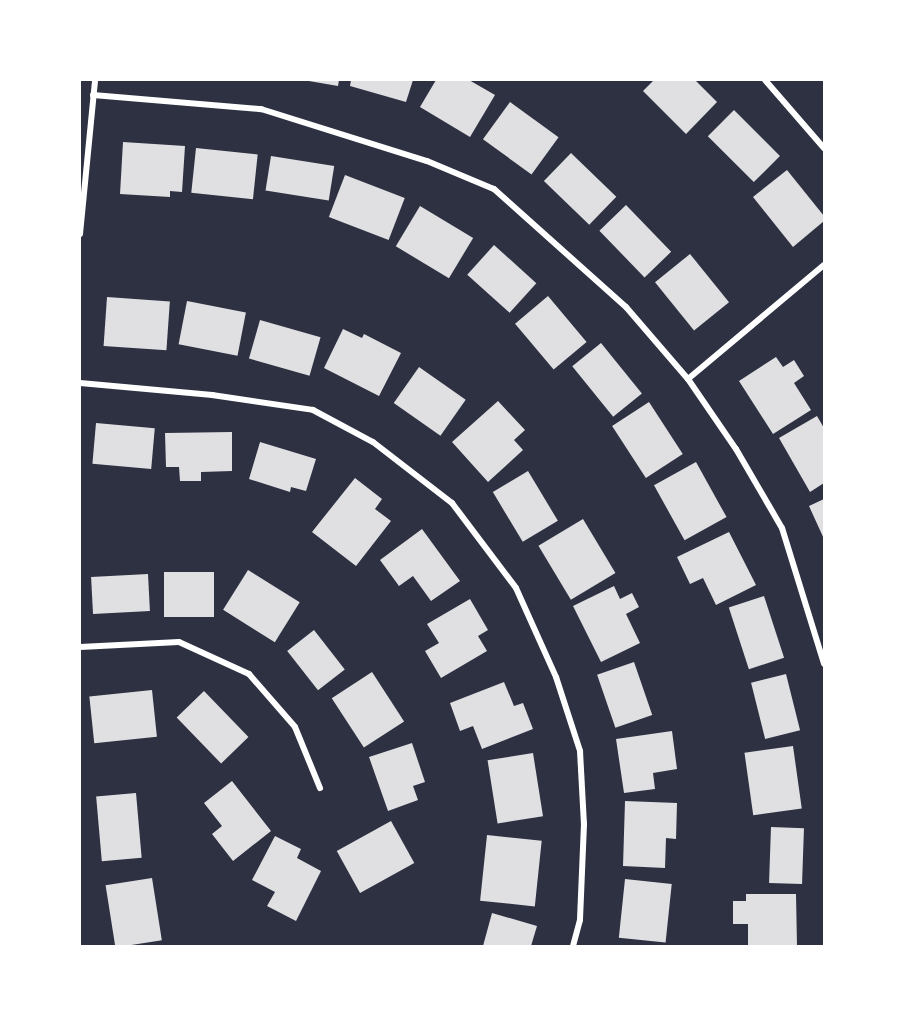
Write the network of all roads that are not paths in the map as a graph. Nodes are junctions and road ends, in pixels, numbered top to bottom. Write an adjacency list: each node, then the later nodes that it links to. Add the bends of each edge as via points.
1 (95, 80): 3 (street)
2 (765, 80): 4 (street)
3 (93, 95): 5 (street); 7 (street, via 261,109 427,161 494,189 626,307)
4 (825, 148)
5 (80, 234)
6 (825, 265): 7 (street)
7 (688, 379): 10 (street, via 736,449 782,528)
8 (80, 382): 12 (street, via 313,410 373,442 452,502 516,588 556,677 580,751 584,824 580,920)
9 (80, 647): 11 (street, via 179,642 249,674 295,727)
10 (825, 664)
11 (320, 788)
12 (573, 946)

